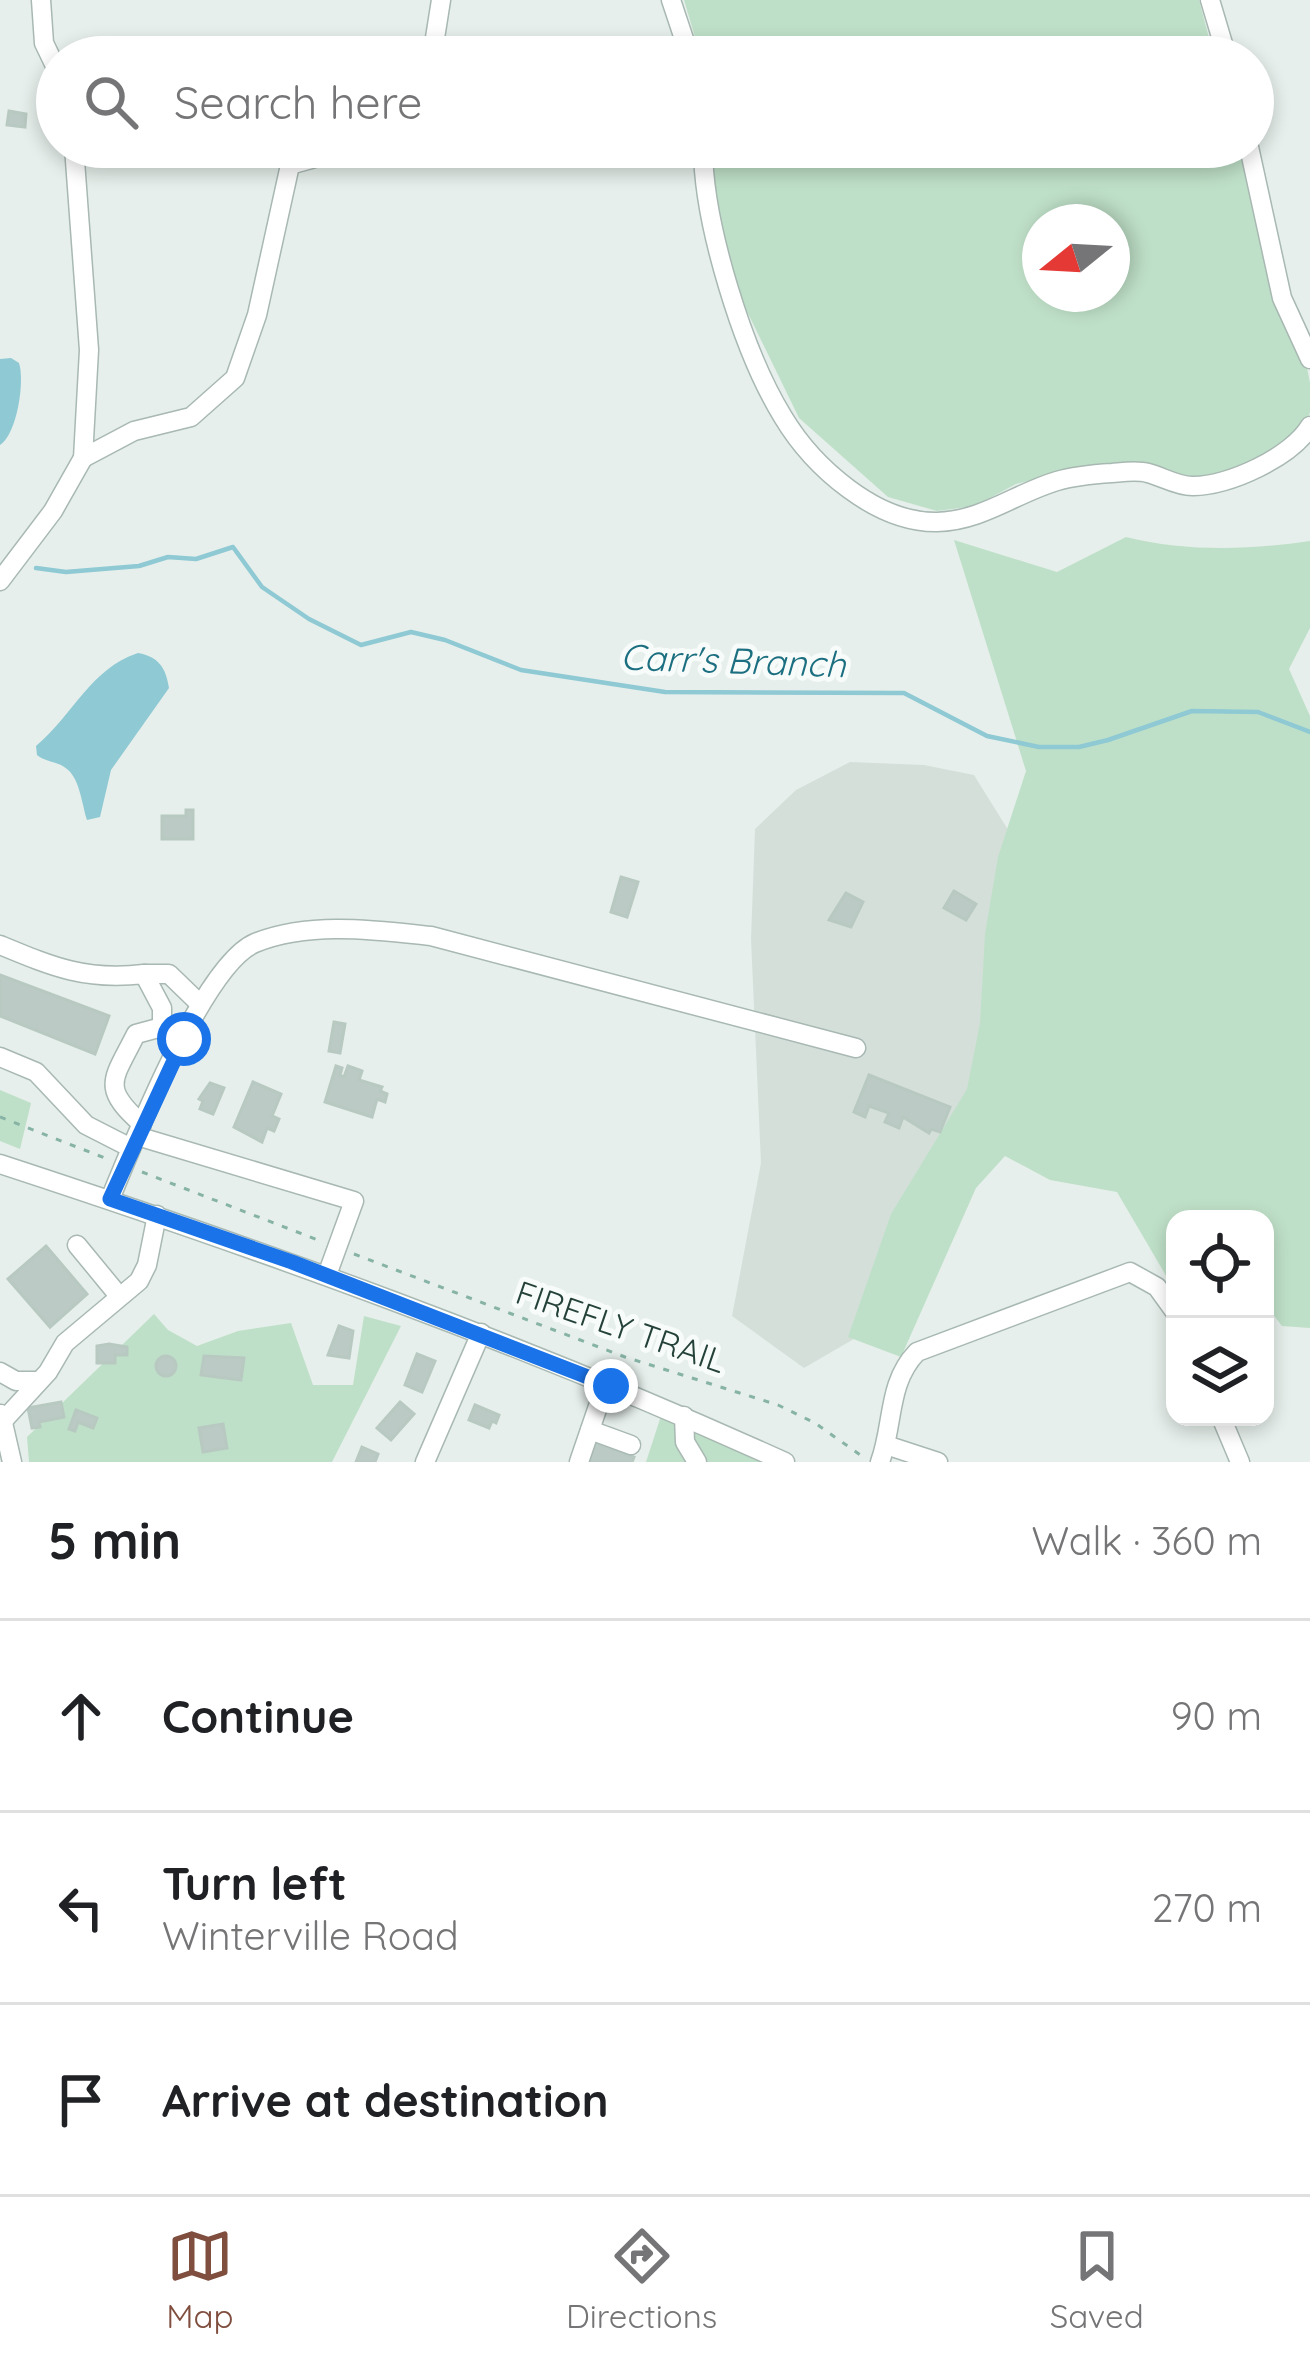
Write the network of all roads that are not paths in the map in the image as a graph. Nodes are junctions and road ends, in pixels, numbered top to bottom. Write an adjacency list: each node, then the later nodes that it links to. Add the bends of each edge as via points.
1 (40, 0): 5 (street)
2 (441, 0): 6 (street)
3 (670, 0): 7 (street)
4 (1210, 0): 8 (street)
5 (43, 36)
6 (435, 36)
7 (683, 36)
8 (1221, 36)
9 (76, 168): 15 (street, via 89,350)
10 (289, 168): 15 (street, via 235,378 191,417 134,431)
11 (703, 168): 14 (street, via 714,236 784,419 834,475 896,515 973,518 1058,481 1104,473 1142,471 1205,486 1283,456)
12 (1254, 168): 13 (street, via 1282,298)
13 (1310, 359)
14 (1310, 426)
15 (83, 458): 16 (street)
16 (0, 581)
17 (0, 945): 18 (street, via 106,979)
18 (144, 974): 19 (street, via 169,974); 20 (street, via 162,1008)
19 (200, 1004): 21 (street); 22 (street, via 250,945 361,929 431,935)
20 (162, 1027): 21 (street); 24 (street, via 136,1034 113,1089)
21 (184, 1039): 24 (street)
22 (856, 1048)
23 (0, 1057): 24 (street, via 36,1072 86,1125)
24 (137, 1136): 26 (street); 29 (street, via 354,1202)
25 (1, 1167): 26 (street)
26 (110, 1199): 27 (street)
27 (157, 1215): 29 (street); 30 (street, via 147,1265)
28 (77, 1245): 30 (street)
29 (327, 1275): 32 (street)
30 (119, 1296): 34 (street, via 65,1342)
31 (1166, 1299): 41 (street, via 1130,1272 917,1352 890,1406)
32 (481, 1333): 35 (street); 43 (street)
33 (0, 1372): 34 (street)
34 (37, 1381): 37 (street)
35 (606, 1384): 36 (street); 39 (street)
36 (684, 1416): 45 (street, via 685,1442); 46 (street)
37 (1, 1417): 42 (street)
38 (1225, 1426): 48 (street)
39 (590, 1430): 40 (street); 44 (street)
40 (631, 1445)
41 (883, 1454): 47 (street)
42 (7, 1460)
43 (425, 1462)
44 (579, 1462)
45 (697, 1462)
46 (785, 1462)
47 (938, 1462)
48 (1240, 1462)

